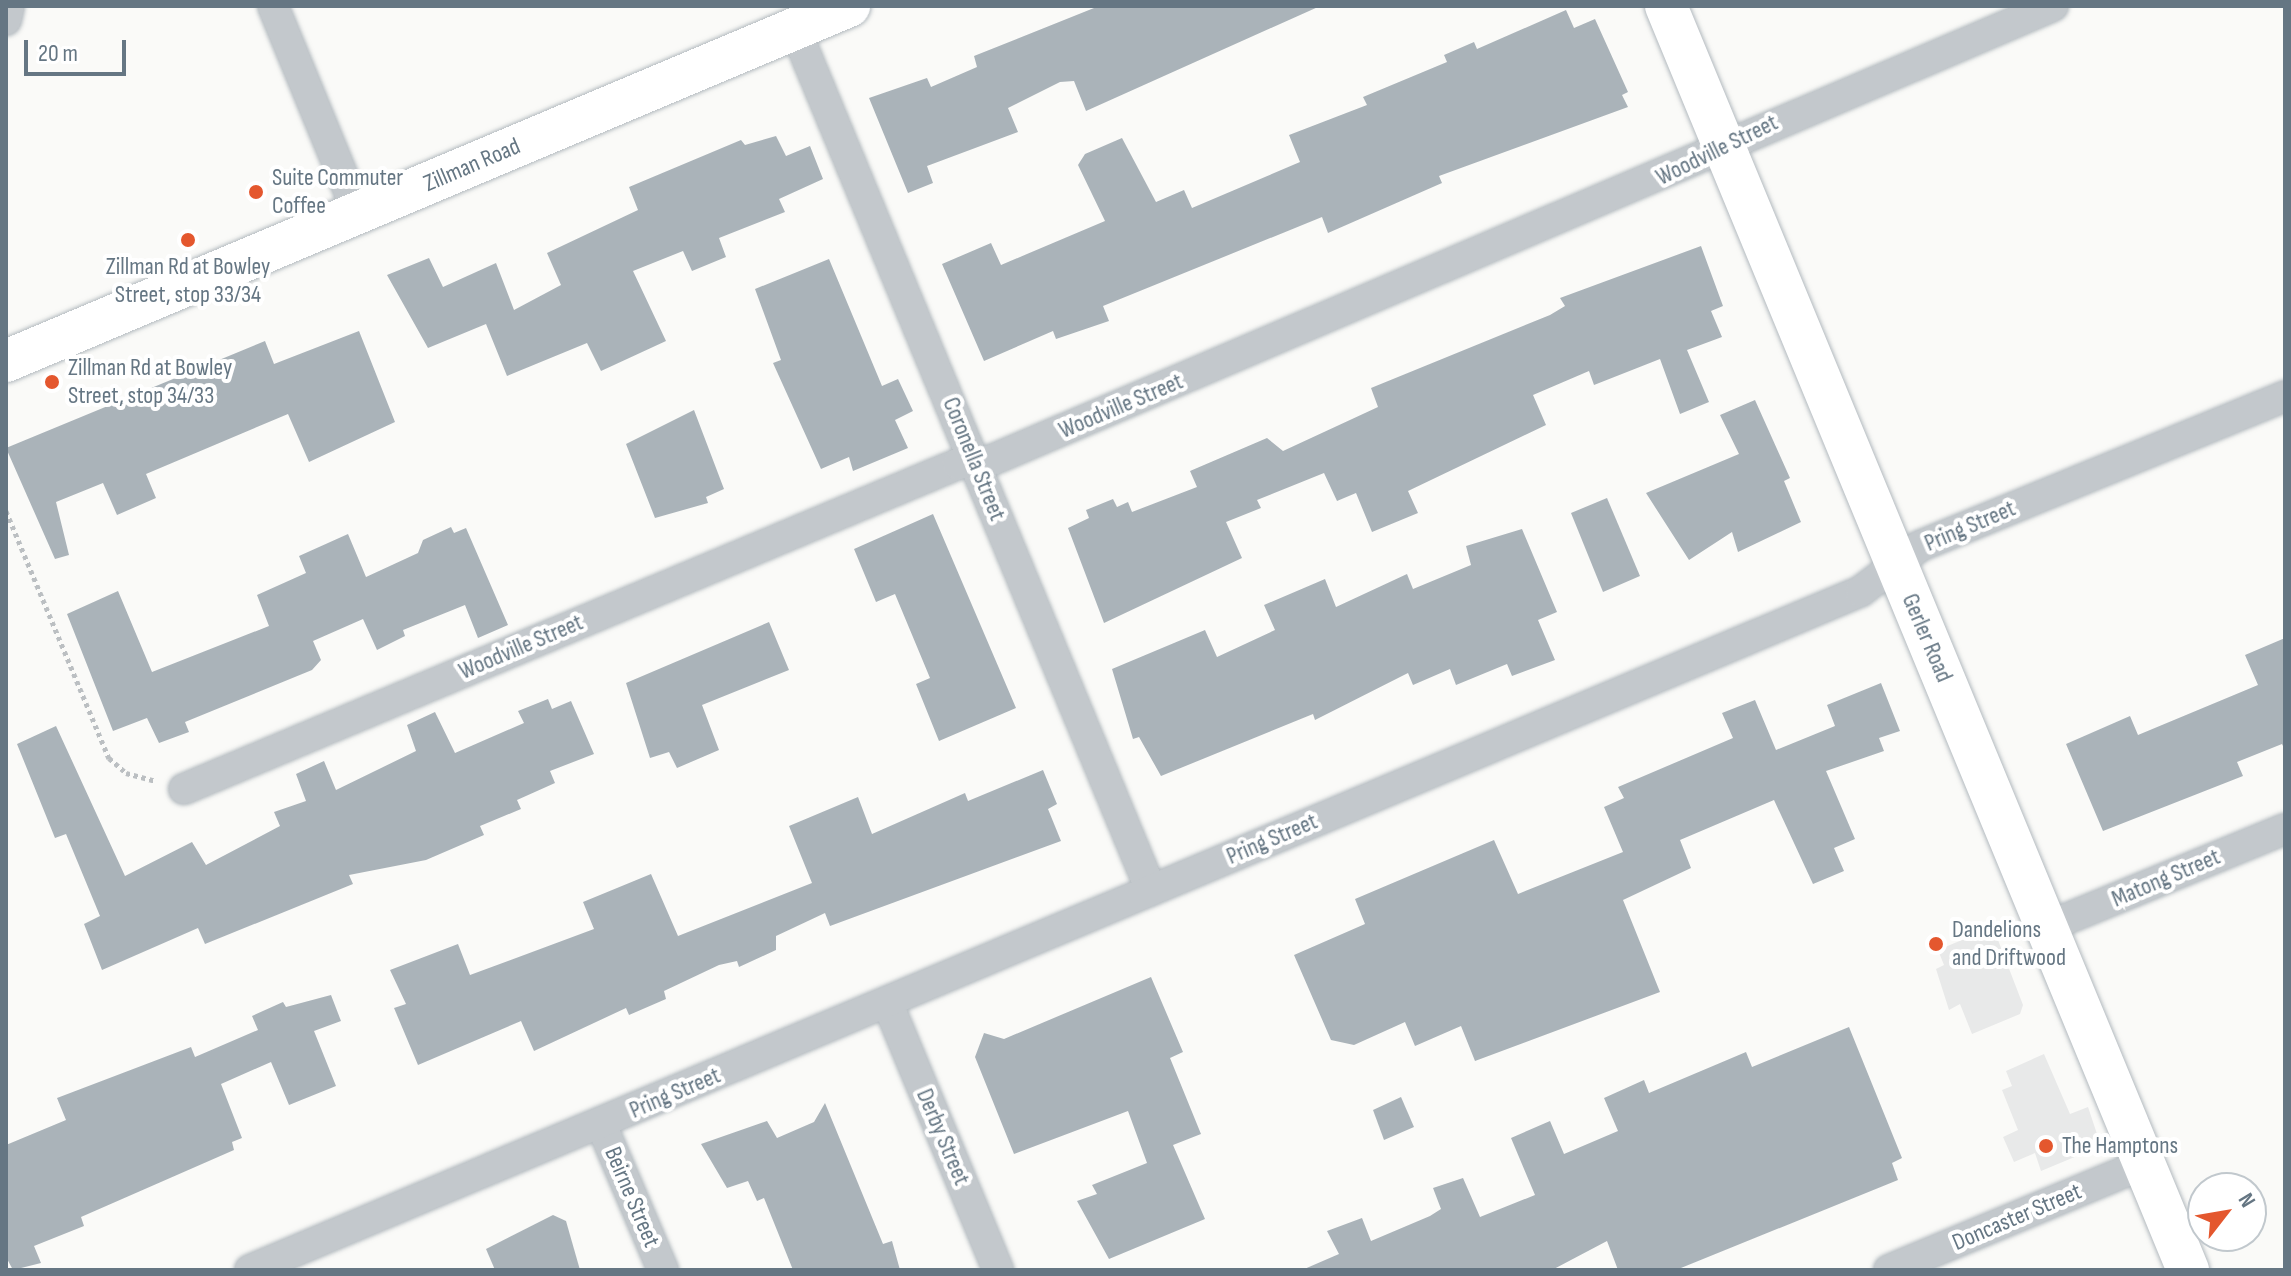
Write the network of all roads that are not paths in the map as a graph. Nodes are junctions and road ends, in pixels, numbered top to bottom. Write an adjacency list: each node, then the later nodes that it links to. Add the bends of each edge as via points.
1 (9, 6): 6 (street)
2 (273, 6): 9 (street)
3 (849, 6): 7 (street, Zillman Road)
4 (1666, 6): 8 (street, Gerler Road)
5 (2053, 6): 8 (street, Woodville Street)
6 (6, 20)
7 (795, 29): 9 (street, Zillman Road); 12 (street, Coronella Street)
8 (1724, 147): 12 (street, Woodville Street); 13 (street, Gerler Road)
9 (358, 213): 10 (street, Zillman Road)
10 (6, 361)
11 (2285, 396): 13 (street, Pring Street, via 1920,546)
12 (975, 462): 14 (street, Woodville Street, via 943,470); 16 (street, Coronella Street)
13 (1897, 566): 16 (street, Pring Street, via 1861,591); 17 (street, Gerler Road)
14 (184, 789)
15 (2285, 829): 17 (street, Matong Street)
16 (1151, 890): 18 (street, Pring Street)
17 (2047, 927): 20 (street, Gerler Road)
18 (888, 1004): 19 (street, Pring Street); 23 (street, Derby Street)
19 (601, 1124): 21 (street, Pring Street); 22 (street, Beirne Street)
20 (2144, 1164): 24 (street, Doncaster Street); 25 (street, Gerler Road)
21 (250, 1270)
22 (663, 1270)
23 (998, 1270)
24 (1889, 1270)
25 (2188, 1270)

